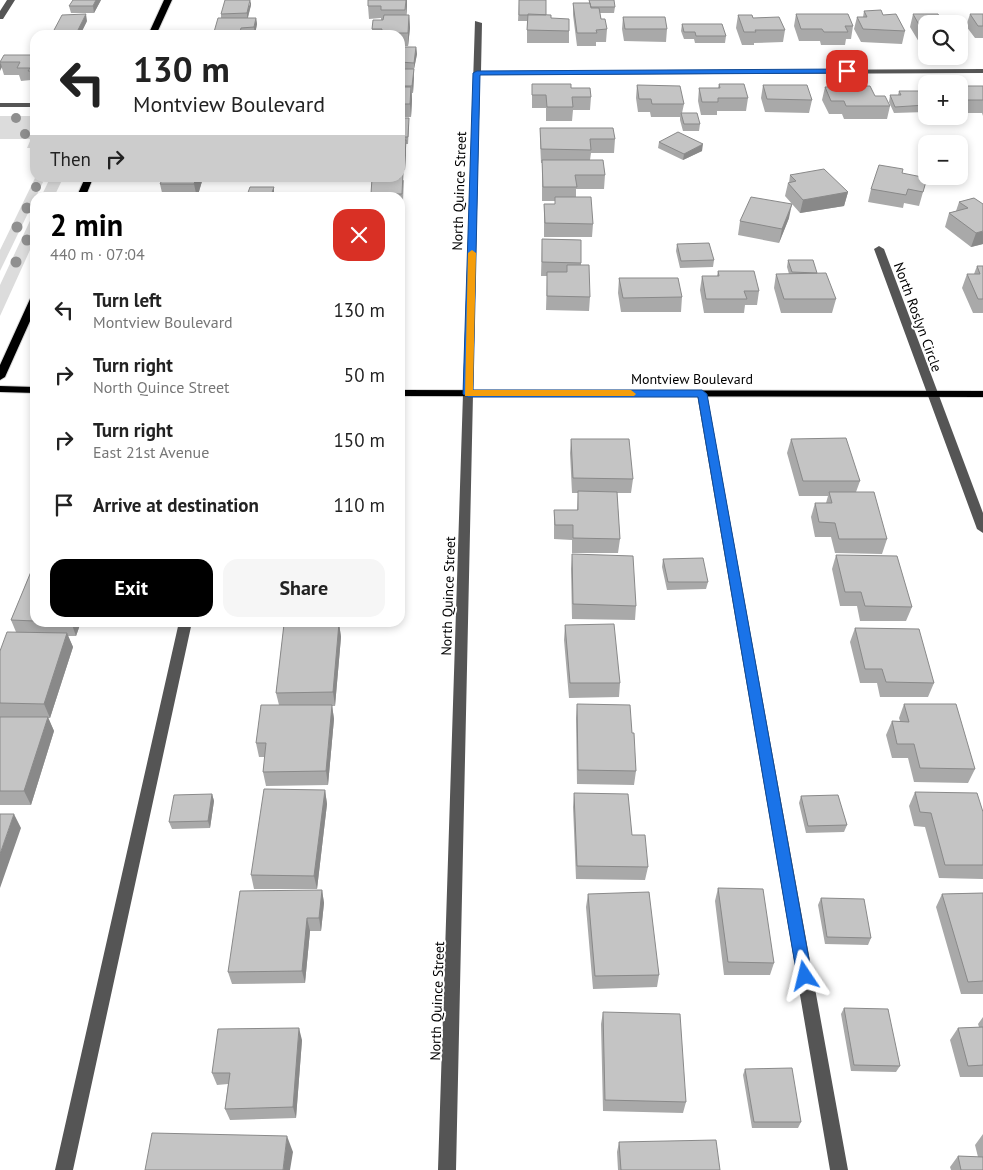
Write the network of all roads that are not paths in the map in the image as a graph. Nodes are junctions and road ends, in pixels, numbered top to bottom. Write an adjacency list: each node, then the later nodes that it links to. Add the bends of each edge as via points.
1 (11, 0): 3 (street)
2 (168, 0): 5 (main road)
3 (0, 17)
4 (478, 23): 7 (street, North Quince Street)
5 (154, 30)
6 (983, 71): 7 (street)
7 (477, 73): 16 (street, North Quince Street)
8 (0, 105): 9 (street)
9 (30, 105)
10 (879, 249): 18 (street, North Roslyn Circle)
11 (30, 309): 12 (main road)
12 (0, 376)
13 (0, 389): 14 (main road)
14 (30, 390)
15 (405, 393): 16 (main road, Montview Boulevard)
16 (468, 394): 17 (main road, Montview Boulevard); 23 (street, North Quince Street)
17 (702, 394): 18 (main road, Montview Boulevard); 24 (street)
18 (932, 394): 19 (main road, Montview Boulevard); 20 (street, North Roslyn Circle)
19 (983, 394)
20 (983, 529)
21 (185, 627): 22 (street)
22 (64, 1170)
23 (447, 1170)
24 (839, 1170)

